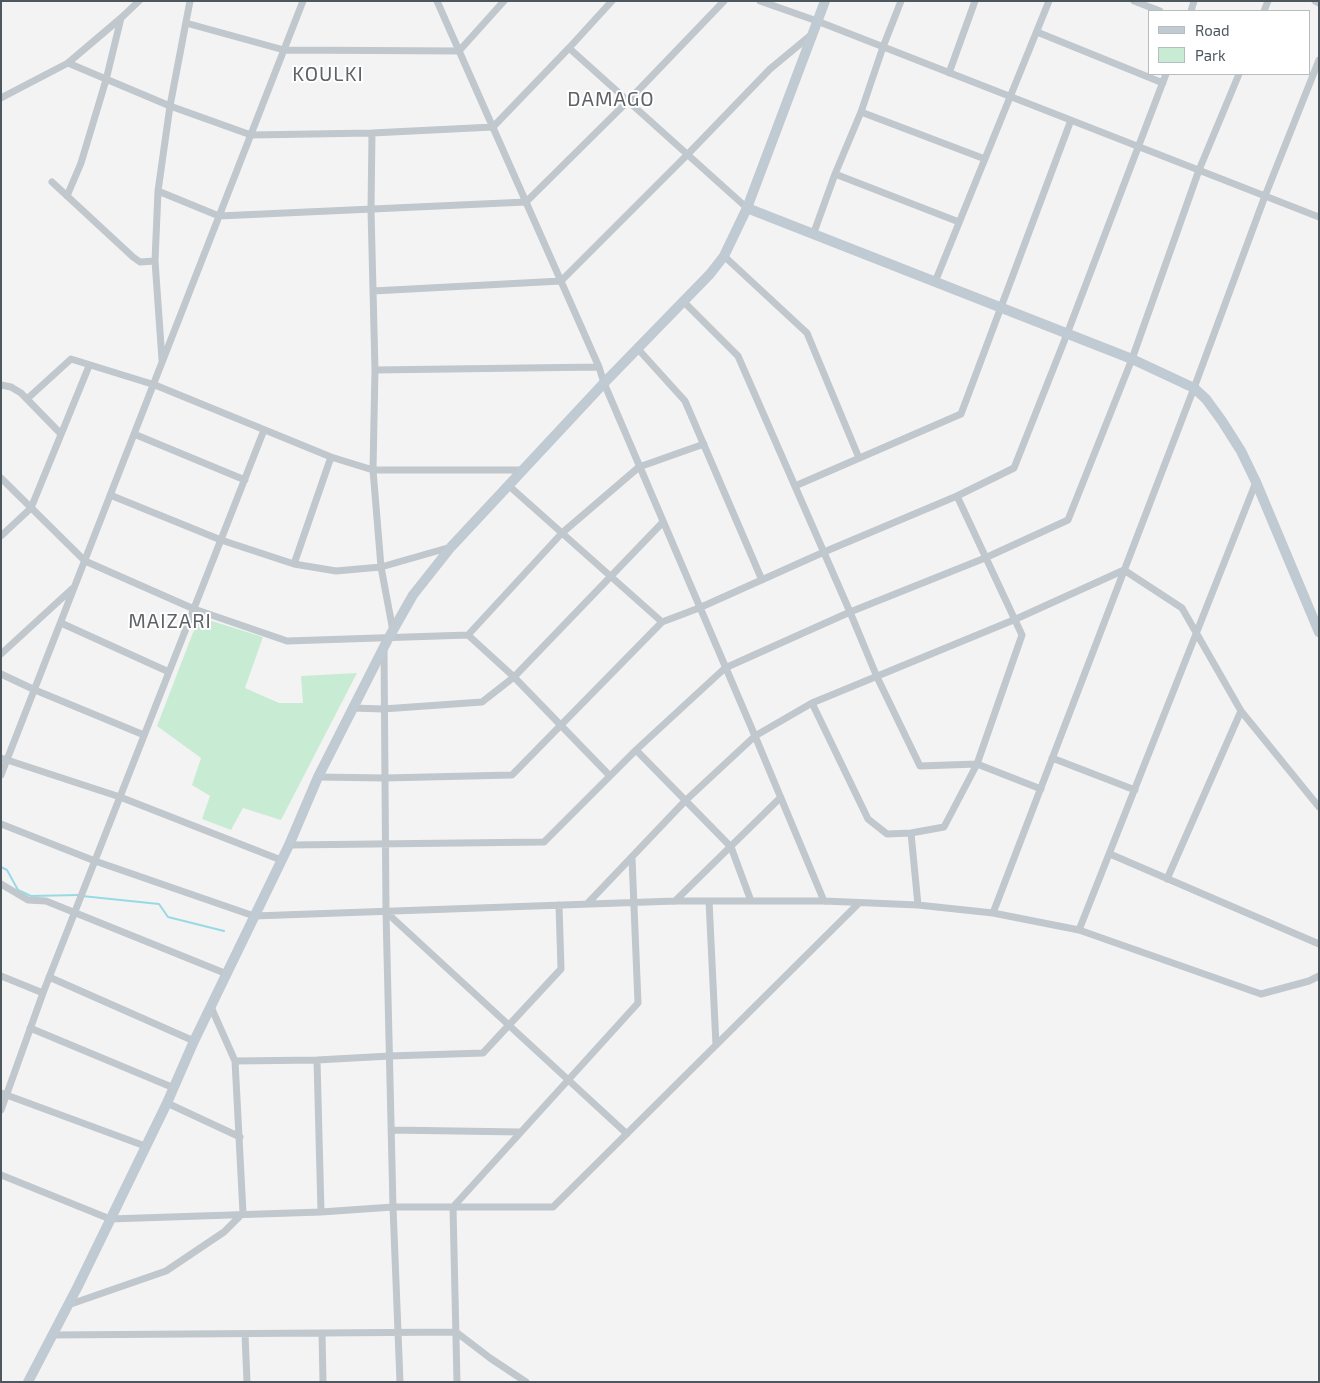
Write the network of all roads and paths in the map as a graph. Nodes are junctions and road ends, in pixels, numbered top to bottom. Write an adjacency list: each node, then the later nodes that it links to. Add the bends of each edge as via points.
1 (138, 1): 17 (street)
2 (190, 1): 19 (street)
3 (303, 1): 24 (street)
4 (437, 1): 25 (street)
5 (504, 1): 25 (street)
6 (612, 1): 22 (street)
7 (724, 1): 35 (street)
8 (760, 1): 18 (street)
9 (825, 1): 18 (main road)
10 (901, 1): 23 (street)
11 (975, 1): 28 (street)
12 (1049, 1): 20 (street)
13 (1134, 1): 16 (street)
14 (1315, 1): 15 (street)
15 (1319, 3)
16 (1157, 10)
17 (121, 18): 27 (street); 31 (street)
18 (817, 21): 21 (main road); 23 (street)
19 (186, 23): 24 (street); 36 (street)
20 (1037, 32): 32 (street); 33 (street)
21 (811, 35): 43 (street, via 770,69); 52 (main road)
22 (569, 48): 35 (street); 39 (street)
23 (882, 48): 28 (street); 37 (street)
24 (284, 50): 25 (street); 41 (street)
25 (459, 51): 39 (street)
26 (1319, 60): 50 (street)
27 (68, 63): 31 (street); 34 (street)
28 (949, 73): 33 (street)
29 (1166, 75): 32 (street)
30 (1239, 75): 45 (street)
31 (106, 80): 36 (street); 49 (street, via 81,163)
32 (1163, 83): 42 (street)
33 (1010, 97): 38 (street); 44 (street)
34 (1, 98)
35 (628, 101): 43 (street); 51 (street)
36 (170, 106): 41 (street); 48 (street)
37 (861, 112): 44 (street); 46 (street)
38 (1071, 120): 42 (street); 64 (street)
39 (493, 127): 40 (street); 51 (street)
40 (372, 133): 41 (street); 53 (street)
41 (251, 135): 54 (street)
42 (1138, 146): 45 (street); 65 (street)
43 (687, 155): 52 (street); 60 (street)
44 (985, 159): 56 (street)
45 (1199, 170): 50 (street); 67 (street)
46 (835, 174): 56 (street); 57 (street)
47 (52, 182): 49 (street)
48 (158, 191): 54 (street); 59 (street)
49 (67, 196): 59 (street, via 133,257 140,262)
50 (1265, 196): 55 (street); 75 (street)
51 (526, 202): 53 (street); 60 (street)
52 (747, 208): 57 (main road); 58 (main road)
53 (371, 210): 54 (street); 62 (street)
54 (220, 216): 68 (street)
55 (1319, 216)
56 (959, 222): 61 (street)
57 (813, 235): 61 (main road)
58 (724, 256): 63 (main road); 82 (street, via 807,333)
59 (155, 262): 68 (street)
60 (561, 281): 62 (street); 70 (street)
61 (935, 282): 64 (main road)
62 (373, 291): 71 (street)
63 (684, 302): 66 (main road); 90 (street, via 738,356)
64 (1001, 308): 65 (main road); 82 (street, via 961,414)
65 (1067, 334): 67 (main road); 92 (street, via 1014,468)
66 (638, 349): 72 (main road); 80 (street, via 685,401)
67 (1132, 359): 75 (main road); 100 (street, via 1068,520)
68 (162, 363): 74 (street)
69 (90, 366): 74 (street); 76 (street, via 71,359); 78 (street)
70 (599, 367): 71 (street); 72 (street)
71 (375, 370): 84 (street)
72 (604, 383): 83 (street); 85 (main road)
73 (1, 385): 76 (street, via 11,387)
74 (154, 385): 77 (street); 79 (street)
75 (1194, 388): 88 (main road, via 1222,422); 104 (street)
76 (27, 399): 78 (street)
77 (264, 430): 81 (street); 87 (street)
78 (61, 434): 93 (street)
79 (134, 434): 87 (street); 91 (street)
80 (704, 444): 83 (street); 106 (street)
81 (331, 457): 84 (street); 102 (street)
82 (859, 458): 90 (street)
83 (639, 467): 94 (street); 95 (street)
84 (373, 470): 85 (street); 103 (street)
85 (523, 470): 89 (main road)
86 (1, 478): 93 (street)
87 (245, 480): 97 (street)
88 (1256, 482): 114 (main road); 115 (street)
89 (508, 485): 95 (street); 98 (main road)
90 (795, 486): 99 (street)
91 (110, 495): 97 (street); 101 (street)
92 (957, 496): 99 (street); 100 (street)
93 (31, 508): 96 (street); 101 (street)
94 (663, 522): 105 (street); 108 (street)
95 (562, 533): 105 (street); 116 (street)
96 (1, 536)
97 (221, 540): 102 (street); 109 (street)
98 (451, 547): 103 (street); 117 (main road, via 413,595)
99 (824, 552): 106 (street); 110 (street)
100 (985, 558): 110 (street); 111 (street)
101 (85, 560): 107 (street); 109 (street)
102 (294, 564): 103 (street, via 336,571)
103 (381, 567): 117 (street)
104 (1124, 570): 111 (street); 115 (street, via 1182,608); 133 (street)
105 (611, 575): 112 (street); 122 (street)
106 (762, 580): 108 (street)
107 (75, 587): 113 (street); 118 (street)
108 (699, 608): 112 (street); 119 (street)
109 (194, 609): 117 (street, via 286,641); 120 (street)
110 (850, 612): 119 (street); 123 (street)
111 (1016, 619): 123 (street); 135 (street, via 1022,635)
112 (662, 622): 129 (street)
113 (61, 623): 120 (street); 124 (street)
114 (1319, 632)
115 (1197, 634): 128 (street); 141 (street)
116 (468, 635): 117 (street); 122 (street)
117 (388, 639): 126 (main road); 127 (street)
118 (1, 654)
119 (725, 668): 131 (street); 132 (street)
120 (169, 672): 130 (street)
121 (1, 674): 124 (street)
122 (514, 677): 127 (street, via 482,702); 129 (street)
123 (877, 677): 125 (street); 135 (street, via 920,766)
124 (34, 690): 130 (street); 134 (street)
125 (812, 703): 131 (street); 147 (street, via 868,819 888,834)
126 (352, 708): 127 (street); 138 (main road)
127 (383, 709): 139 (street)
128 (1240, 711): 145 (street); 155 (street)
129 (561, 724): 137 (street); 139 (street, via 512,775)
130 (144, 735): 142 (street)
131 (755, 736): 143 (street); 144 (street)
132 (636, 750): 137 (street); 144 (street)
133 (1052, 758): 140 (street); 141 (street)
134 (4, 759): 136 (street); 142 (street)
135 (977, 764): 140 (street); 147 (street, via 944,827)
136 (1, 775)
137 (610, 776): 149 (street, via 544,842)
138 (318, 777): 139 (street); 148 (main road)
139 (385, 778): 149 (street)
140 (1041, 788): 168 (street)
141 (1135, 790): 151 (street)
142 (120, 798): 153 (street); 154 (street)
143 (780, 798): 150 (street); 160 (street)
144 (685, 801): 150 (street); 152 (street)
145 (1319, 807)
146 (1, 824): 154 (street)
147 (911, 833): 165 (street)
148 (289, 845): 149 (street); 153 (main road)
149 (386, 845): 166 (street)
150 (730, 847): 157 (street); 159 (street)
151 (1110, 854): 155 (street); 170 (street)
152 (632, 858): 161 (street); 163 (street)
153 (282, 860): 169 (main road)
154 (95, 861): 167 (street); 169 (street)
155 (1167, 879): 171 (street)
156 (1, 884): 167 (street, via 28,900 46,901)
157 (674, 901): 158 (street); 161 (street)
158 (709, 901): 159 (street); 181 (street)
159 (751, 901): 160 (street)
160 (824, 901): 162 (street)
161 (634, 902): 163 (street); 185 (street, via 638,1003)
162 (859, 903): 165 (street); 181 (street)
163 (587, 904): 164 (street)
164 (559, 905): 166 (street); 178 (street, via 561,970)
165 (918, 905): 168 (street)
166 (386, 912): 169 (street); 178 (street); 182 (street)
167 (74, 913): 172 (street); 175 (street)
168 (994, 913): 170 (street)
169 (254, 916): 172 (main road)
170 (1080, 930): 174 (street, via 1261,994 1309,982)
171 (1319, 944)
172 (227, 974): 177 (main road)
173 (1, 976): 176 (street)
174 (1319, 976)
175 (49, 977): 176 (street); 180 (street)
176 (43, 993): 179 (street)
177 (211, 1007): 180 (main road); 184 (street)
178 (509, 1025): 182 (street, via 483,1053); 185 (street)
179 (30, 1028): 186 (street); 187 (street)
180 (194, 1041): 186 (main road)
181 (716, 1045): 192 (street)
182 (390, 1056): 183 (street); 190 (street)
183 (317, 1060): 184 (street); 198 (street)
184 (235, 1061): 193 (street)
185 (568, 1079): 191 (street); 192 (street)
186 (174, 1088): 188 (main road)
187 (4, 1094): 189 (street); 194 (street)
188 (168, 1103): 193 (street); 194 (main road)
189 (1, 1110)
190 (392, 1130): 191 (street); 197 (street)
191 (520, 1132): 196 (street)
192 (627, 1134): 196 (street, via 553,1207)
193 (240, 1138): 199 (street)
194 (145, 1146): 200 (main road)
195 (1, 1175): 200 (street)
196 (453, 1207): 197 (street); 203 (street)
197 (393, 1208): 198 (street); 202 (street)
198 (321, 1212): 199 (street)
199 (243, 1213): 200 (street); 201 (street, via 224,1232 166,1271)
200 (110, 1219): 201 (main road)
201 (68, 1305): 206 (main road)
202 (398, 1332): 203 (street); 204 (street); 210 (street)
203 (456, 1332): 211 (street); 212 (street)
204 (322, 1333): 205 (street); 209 (street)
205 (245, 1334): 206 (street); 208 (street)
206 (52, 1335): 207 (main road)
207 (28, 1382)
208 (247, 1382)
209 (324, 1382)
210 (400, 1382)
211 (456, 1382)
212 (526, 1382)

